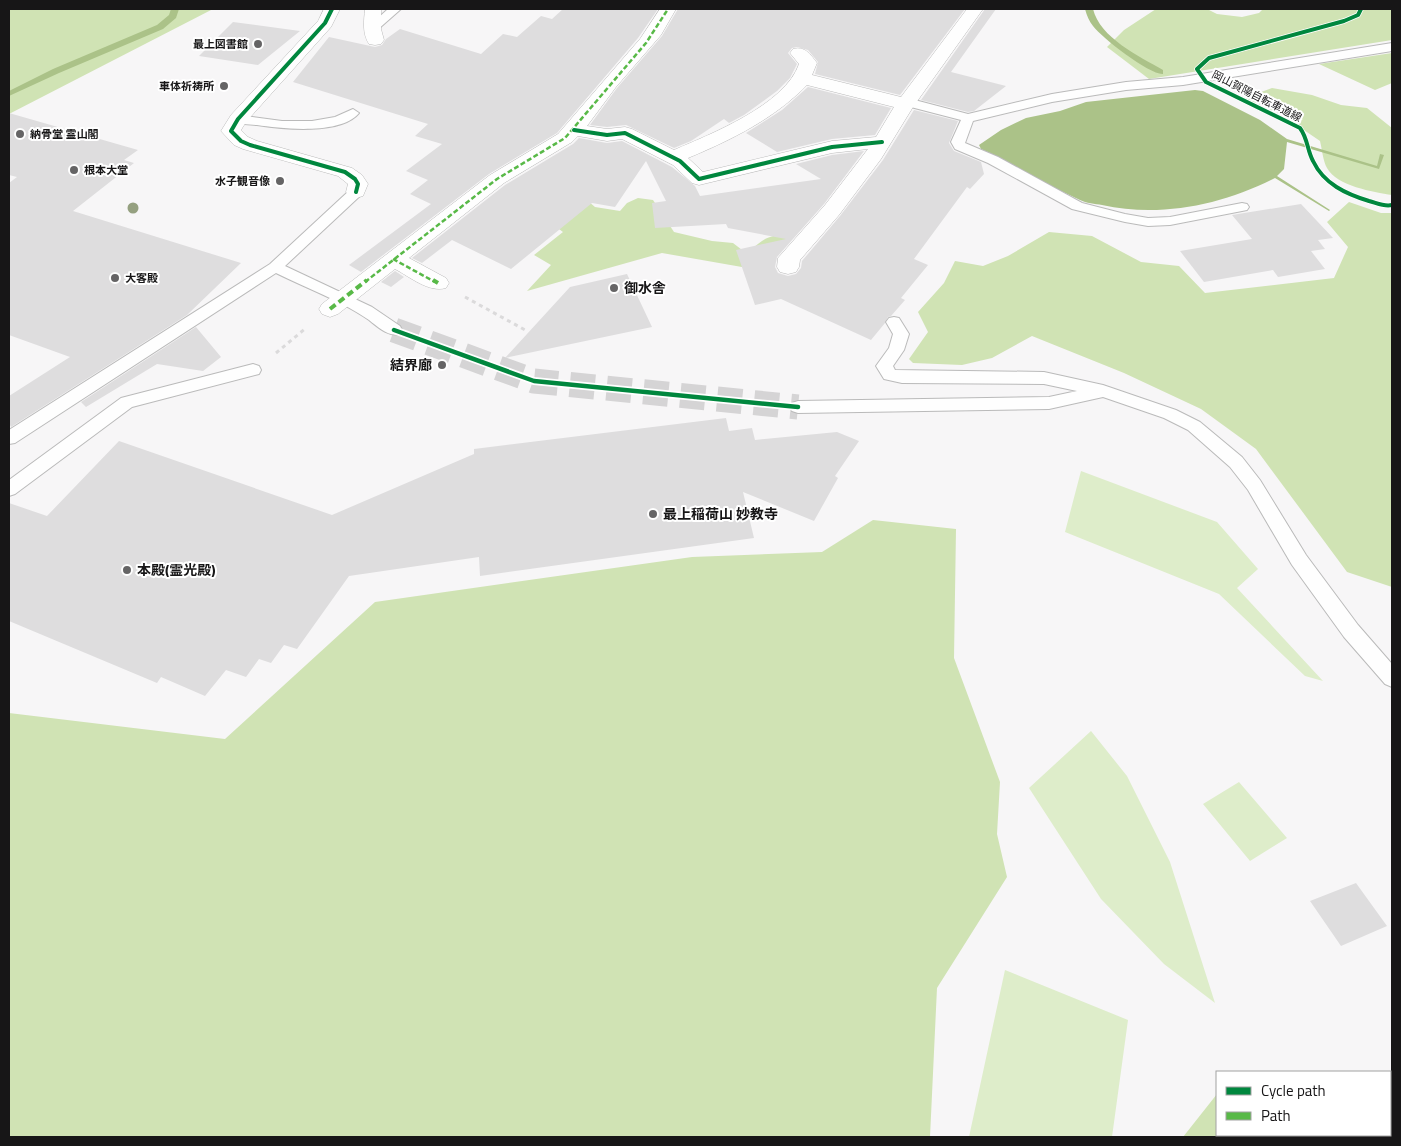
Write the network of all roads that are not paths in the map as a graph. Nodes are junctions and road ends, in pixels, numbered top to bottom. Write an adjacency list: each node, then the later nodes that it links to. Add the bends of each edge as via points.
1 (332, 9): 13 (street, via 324,23)
2 (373, 9): 6 (street)
3 (395, 9): 6 (lane)
4 (668, 9): 14 (street)
5 (975, 9): 10 (street)
6 (373, 35)
7 (1392, 47): 12 (lane, via 1052,98)
8 (799, 53): 9 (street, via 808,63)
9 (802, 78): 10 (street); 16 (street, via 760,113 707,144)
10 (906, 103): 12 (lane); 15 (street)
11 (353, 113): 13 (lane, via 327,124 308,126)
12 (968, 118): 18 (lane, via 958,142 960,146 993,160 1077,206 1148,222)
13 (238, 119): 17 (street, via 231,131 241,141 345,172 358,184)
14 (574, 130): 16 (street, via 606,135 625,133); 19 (street, via 497,179)
15 (882, 142): 16 (street, via 832,146 699,179); 21 (street, via 832,210 789,258)
16 (674, 157)
17 (356, 192): 20 (lane)
18 (1242, 207)
19 (393, 259): 22 (street); 23 (street)
20 (275, 267): 23 (lane); 29 (lane)
21 (788, 267)
22 (438, 283)
23 (336, 304): 25 (lane, via 367,311)
24 (894, 322): 27 (lane, via 901,334 896,350 884,366 890,375 1044,378)
25 (394, 330)
26 (253, 370): 30 (lane, via 127,402)
27 (1103, 391): 28 (lane, via 1049,403); 31 (lane, via 1145,404 1194,426 1236,462 1254,485 1299,560 1351,631)
28 (798, 407)
29 (9, 438)
30 (9, 489)
31 (1392, 678)

